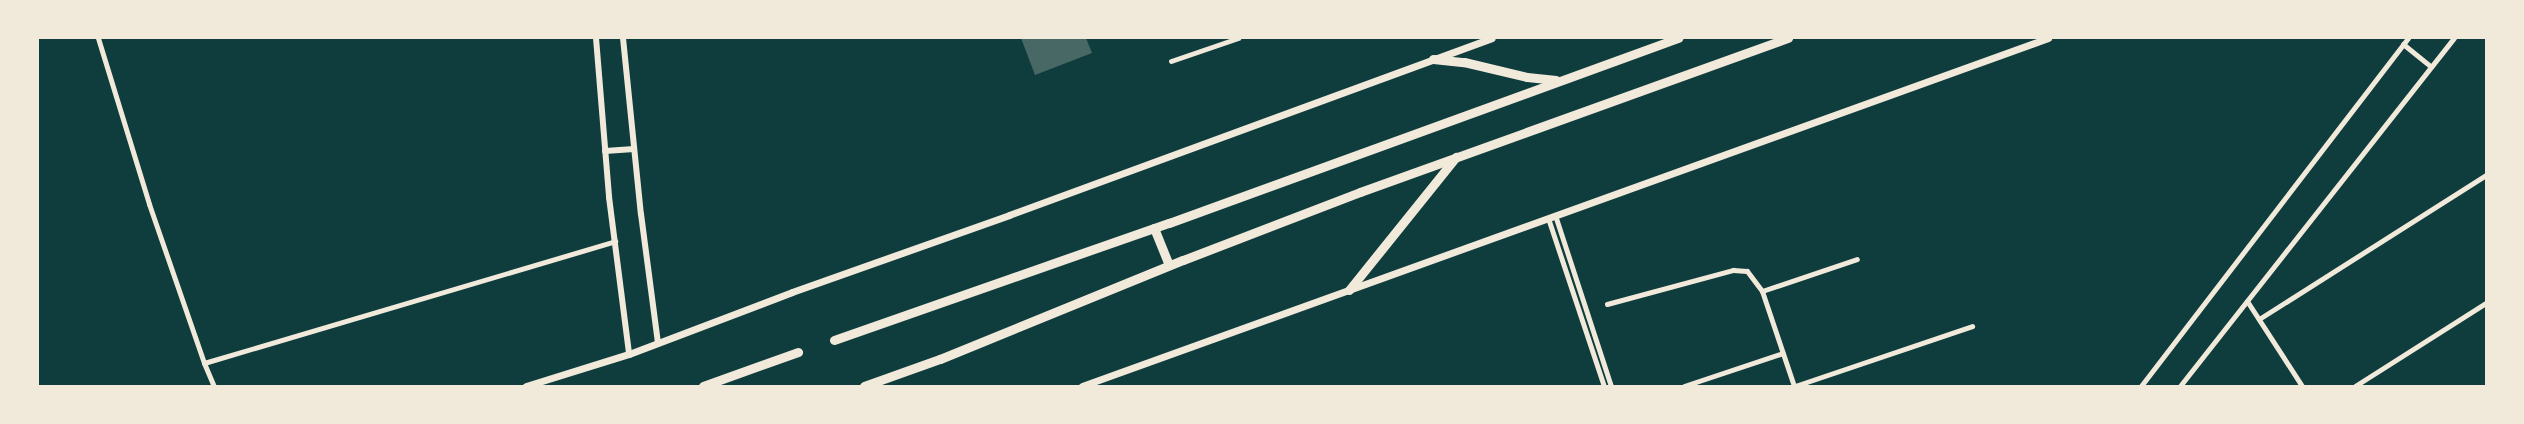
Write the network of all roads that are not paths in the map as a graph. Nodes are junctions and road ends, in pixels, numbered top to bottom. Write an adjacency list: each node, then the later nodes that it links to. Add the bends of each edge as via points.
1 (98, 38): 37 (street, via 149,204)
2 (596, 38): 17 (street)
3 (623, 38): 16 (street)
4 (1238, 38): 13 (street)
5 (1492, 38): 12 (main road)
6 (1678, 38): 15 (highway)
7 (1788, 38): 18 (highway)
8 (2048, 38): 20 (main road)
9 (2408, 38): 11 (street)
10 (2454, 38): 14 (street)
11 (2403, 44): 14 (street); 47 (street)
12 (1433, 59): 15 (highway); 33 (main road)
13 (1171, 61)
14 (2431, 67): 27 (street)
15 (1560, 80): 21 (highway)
16 (634, 149): 17 (street); 33 (street)
17 (605, 151): 22 (street)
18 (1456, 157): 24 (highway); 25 (highway)
19 (2486, 175): 30 (street)
20 (1552, 217): 25 (main road); 43 (street); 44 (street)
21 (1154, 228): 24 (highway); 32 (highway)
22 (615, 241): 36 (street); 37 (street)
23 (1858, 258): 26 (street)
24 (1169, 265): 41 (highway, via 940,359)
25 (1349, 290): 42 (main road)
26 (1762, 291): 29 (street, via 1747,271 1734,270); 35 (street)
27 (2247, 301): 30 (street); 48 (street)
28 (2486, 303): 50 (street)
29 (1607, 304)
30 (2258, 319): 49 (street)
31 (1972, 326): 46 (street)
32 (834, 340)
33 (658, 342): 36 (main road)
34 (798, 352): 40 (highway)
35 (1783, 353): 45 (street); 46 (street)
36 (629, 354): 39 (main road)
37 (204, 363): 38 (street)
38 (214, 386)
39 (526, 386)
40 (703, 386)
41 (864, 386)
42 (1082, 386)
43 (1604, 386)
44 (1611, 386)
45 (1684, 386)
46 (1795, 386)
47 (2141, 386)
48 (2180, 386)
49 (2302, 386)
50 (2355, 386)

